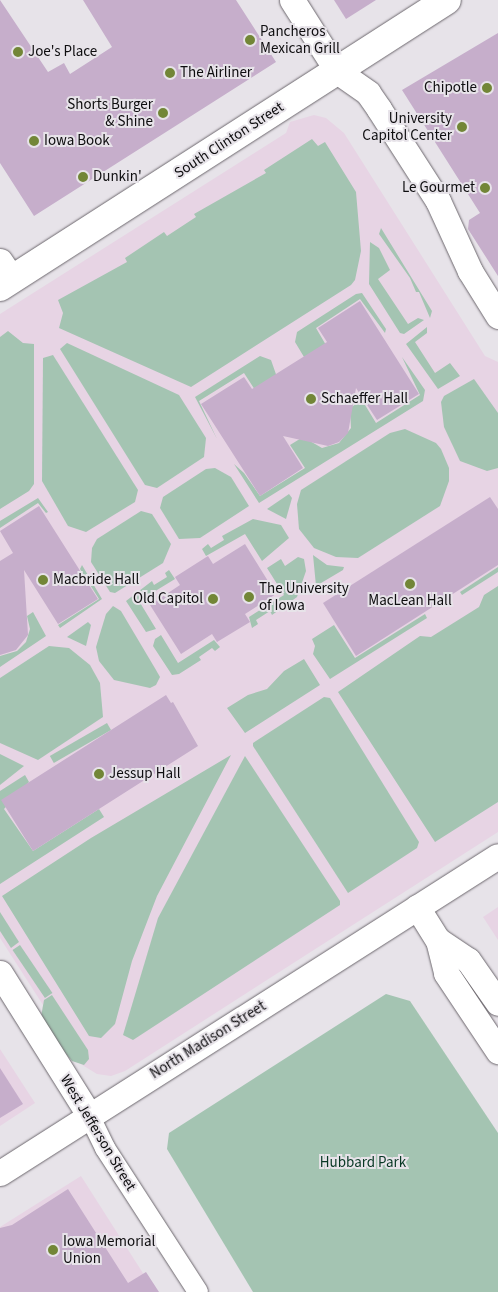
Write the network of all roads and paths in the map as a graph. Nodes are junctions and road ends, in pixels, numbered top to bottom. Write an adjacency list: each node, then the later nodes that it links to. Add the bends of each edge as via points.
1 (292, 0): 3 (street)
2 (447, 0): 3 (main road, South Clinton Street)
3 (337, 71): 4 (main road, South Clinton Street); 5 (street, via 368,93 379,109 438,201 470,271)
4 (4, 276)
5 (498, 316)
6 (498, 856): 7 (street, North Madison Street)
7 (416, 907): 8 (street); 12 (street, North Madison Street)
8 (438, 940): 10 (street, via 468,960); 11 (street, via 446,973)
9 (0, 973): 12 (street, West Jefferson Street)
10 (498, 1003)
11 (498, 1051)
12 (90, 1115): 13 (street, North Madison Street); 14 (street, West Jefferson Street, via 105,1148)
13 (0, 1173)
14 (198, 1292)

